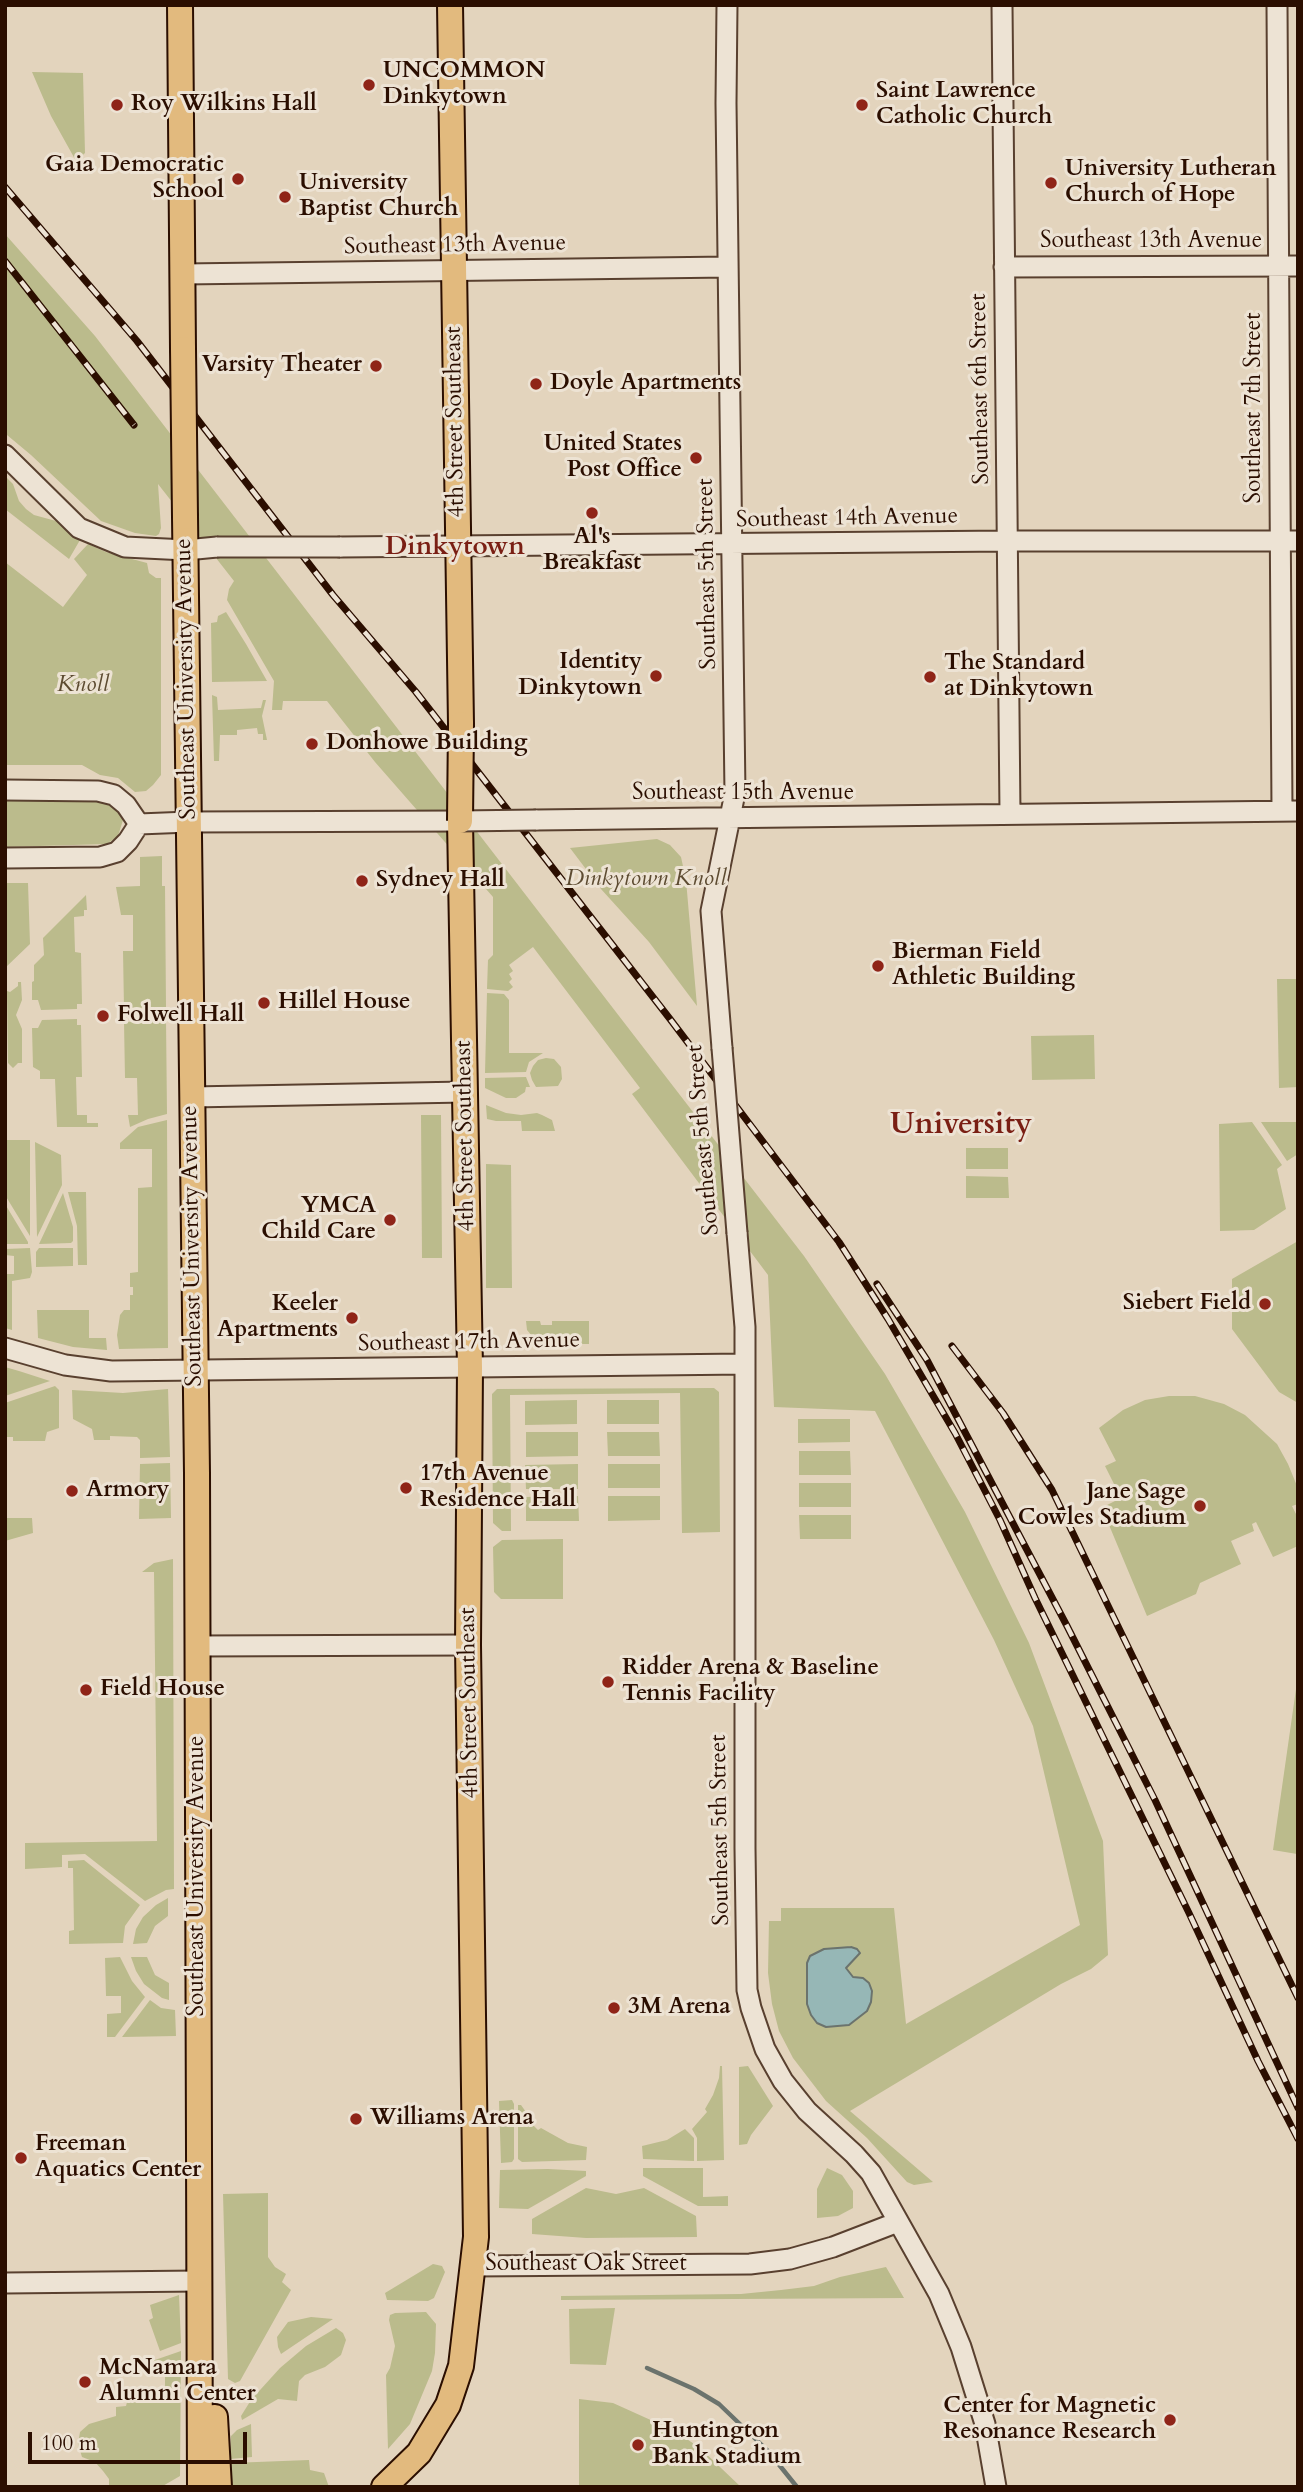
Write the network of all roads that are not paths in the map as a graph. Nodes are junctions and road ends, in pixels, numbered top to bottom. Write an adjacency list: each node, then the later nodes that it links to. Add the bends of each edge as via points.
1 (180, 5): 10 (main road, Southeast University Avenue)
2 (450, 5): 9 (main road, 4th Street Southeast)
3 (727, 5): 7 (street, Southeast 5th Street)
4 (1002, 5): 8 (street, Southeast 6th Street)
5 (1277, 5): 6 (street, Southeast 7th Street)
6 (1289, 266): 8 (street, Southeast 13th Avenue); 13 (street, Southeast 7th Street)
7 (728, 267): 9 (street, Southeast 13th Avenue); 14 (street, Southeast 5th Street)
8 (1004, 267): 12 (street, Southeast 6th Street)
9 (455, 270): 10 (street, Southeast 13th Avenue); 15 (main road, 4th Street Southeast)
10 (183, 274): 16 (main road, Southeast University Avenue, bridge)
11 (5, 455): 16 (street, Southeast 14th Avenue, via 79,528 125,547)
12 (1007, 541): 13 (street, Southeast 14th Avenue); 14 (street, Southeast 14th Avenue); 19 (street, Southeast 6th Street)
13 (1289, 541): 18 (street, Southeast 7th Street)
14 (732, 545): 15 (street, Southeast 14th Avenue); 20 (street, Southeast 5th Street, via 735,793)
15 (458, 547): 16 (street, Southeast 14th Avenue, bridge); 21 (main road, 4th Street Southeast, bridge)
16 (186, 550): 22 (main road, Southeast University Avenue)
17 (5, 790): 23 (street, via 106,793 126,805)
18 (1290, 811): 19 (street, Southeast 15th Avenue)
19 (1010, 814): 20 (street, Southeast 15th Avenue)
20 (731, 819): 21 (street, Southeast 15th Avenue, bridge); 28 (street, Southeast 5th Street, bridge, via 711,911)
21 (460, 821): 22 (street, Southeast 15th Avenue); 25 (main road, 4th Street Southeast)
22 (189, 822): 23 (street, Southeast 15th Avenue); 26 (main road, Southeast University Avenue)
23 (139, 824): 24 (street, via 117,852 100,857)
24 (5, 858)
25 (465, 1092): 26 (street); 29 (main road, 4th Street Southeast)
26 (191, 1097): 30 (main road, Southeast University Avenue)
27 (5, 1348): 30 (street, Southeast 17th Avenue, via 65,1365 111,1371)
28 (745, 1364): 29 (street, Southeast 17th Avenue); 33 (street, Southeast 5th Street, via 747,1990 757,2029 783,2081 807,2111 863,2163)
29 (470, 1368): 30 (street, Southeast 17th Avenue); 31 (main road, 4th Street Southeast)
30 (194, 1371): 32 (main road, Southeast University Avenue)
31 (468, 1645): 32 (street); 34 (main road, 4th Street Southeast, via 476,2237)
32 (197, 1646): 35 (main road, Southeast University Avenue)
33 (898, 2222): 34 (street, Southeast Oak Street, via 799,2257 750,2264); 40 (street, via 939,2294 961,2347 985,2424)
34 (472, 2266): 39 (main road, Southeast Oak Street, via 461,2366 448,2405 419,2453)
35 (199, 2281): 36 (street); 37 (main road, Southeast University Avenue); 38 (main road, via 212,2356)
36 (5, 2283)
37 (200, 2487)
38 (219, 2487)
39 (384, 2487)
40 (996, 2487)

